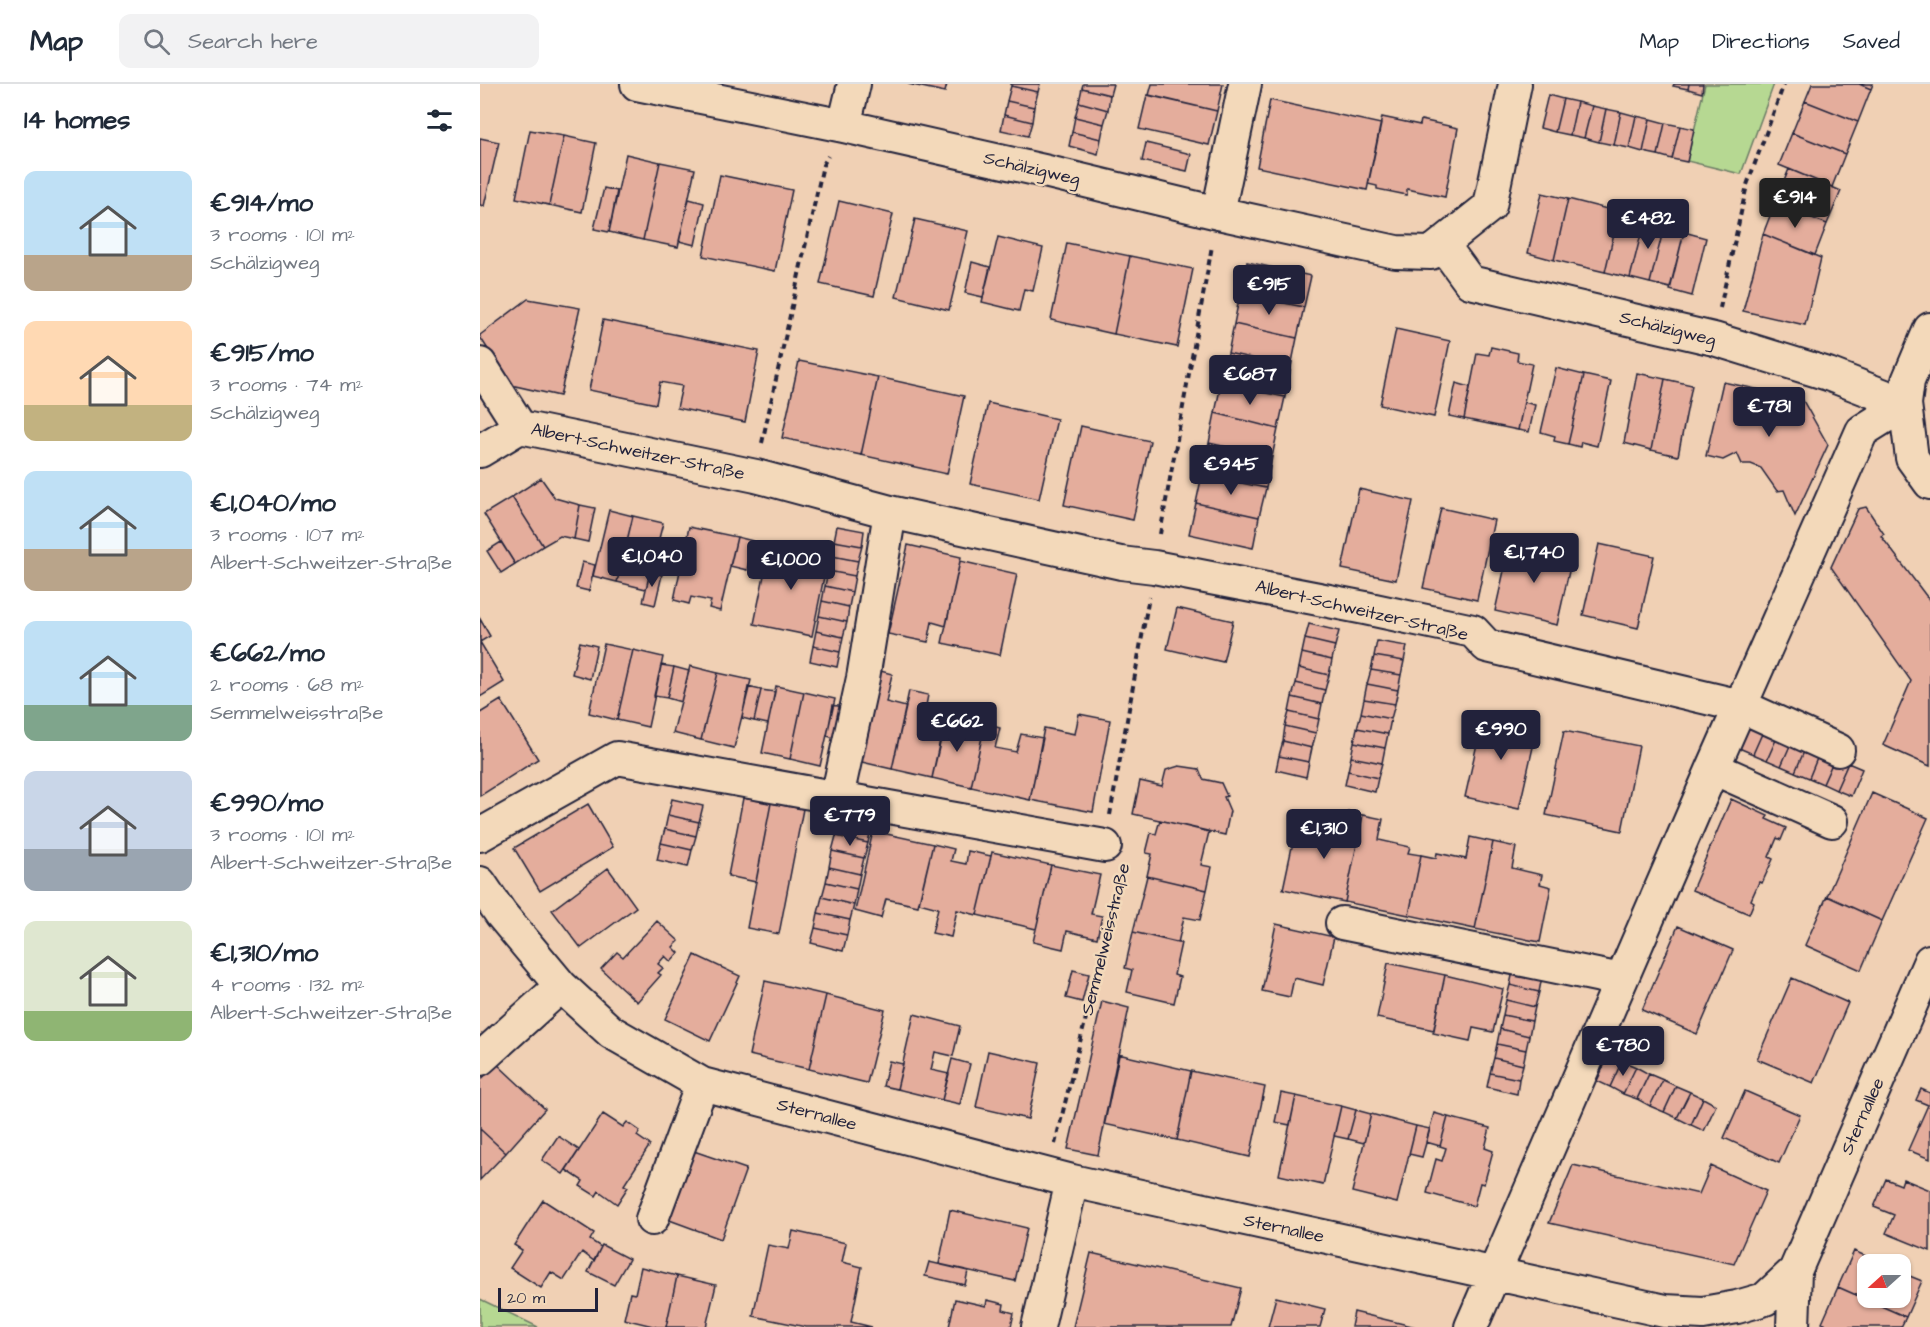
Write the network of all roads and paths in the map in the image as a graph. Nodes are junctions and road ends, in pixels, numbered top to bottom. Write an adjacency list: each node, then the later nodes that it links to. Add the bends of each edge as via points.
1 (637, 84): 6 (street, Schälzigweg)
2 (854, 84): 6 (street)
3 (1245, 84): 7 (street)
4 (1515, 84): 8 (street, Schälzigweg, via 1490,206)
5 (1784, 84): 10 (path, via 1747,185)
6 (844, 126): 7 (street, Schälzigweg); 15 (path, Albert-Schweitzer-Straße, via 823,165)
7 (1218, 213): 8 (street, Schälzigweg, via 1396,252 1431,253); 18 (path)
8 (1443, 245): 10 (street, Schälzigweg, via 1470,282)
9 (1930, 329): 12 (street, via 1908,381)
10 (1714, 339): 12 (street, Schälzigweg, via 1828,374)
11 (480, 364): 13 (street, Albert-Schweitzer-Straße)
12 (1905, 404): 16 (street, via 1912,458); 19 (street, via 1862,431)
13 (520, 427): 14 (street, Albert-Schweitzer-Straße); 15 (street, Albert-Schweitzer-Straße)
14 (480, 452)
15 (756, 476): 17 (street, Albert-Schweitzer-Straße)
16 (1930, 483)
17 (890, 512): 18 (street, Albert-Schweitzer-Straße); 22 (street, via 863,678)
18 (1154, 567): 19 (street, Albert-Schweitzer-Straße, via 1473,632 1487,646); 25 (path)
19 (1741, 706): 20 (street, Albert-Schweitzer-Straße); 21 (street)
20 (1838, 750)
21 (1713, 768): 23 (street); 30 (street)
22 (837, 798): 24 (street, Semmelweisstraße, via 617,758); 25 (street, Semmelweisstraße)
23 (1832, 821)
24 (480, 835)
25 (1105, 846): 34 (path, Semmelweisstraße, via 1127,851)
26 (480, 883): 27 (street, Sternallee)
27 (490, 921): 31 (street, Sternallee)
28 (1342, 923): 30 (street)
29 (1930, 961): 36 (street, Sternallee)
30 (1621, 980): 37 (street)
31 (561, 986): 32 (street); 33 (street, Sternallee, via 611,1032)
32 (480, 1059)
33 (702, 1084): 34 (street, Sternallee); 35 (street)
34 (1059, 1178): 37 (street, Sternallee); 38 (street)
35 (652, 1218)
36 (1794, 1271): 37 (street, Sternallee, via 1765,1299 1703,1313 1665,1311); 40 (street, Sternallee)
37 (1496, 1273): 39 (street)
38 (1038, 1327)
39 (1471, 1327)
40 (1793, 1327)

